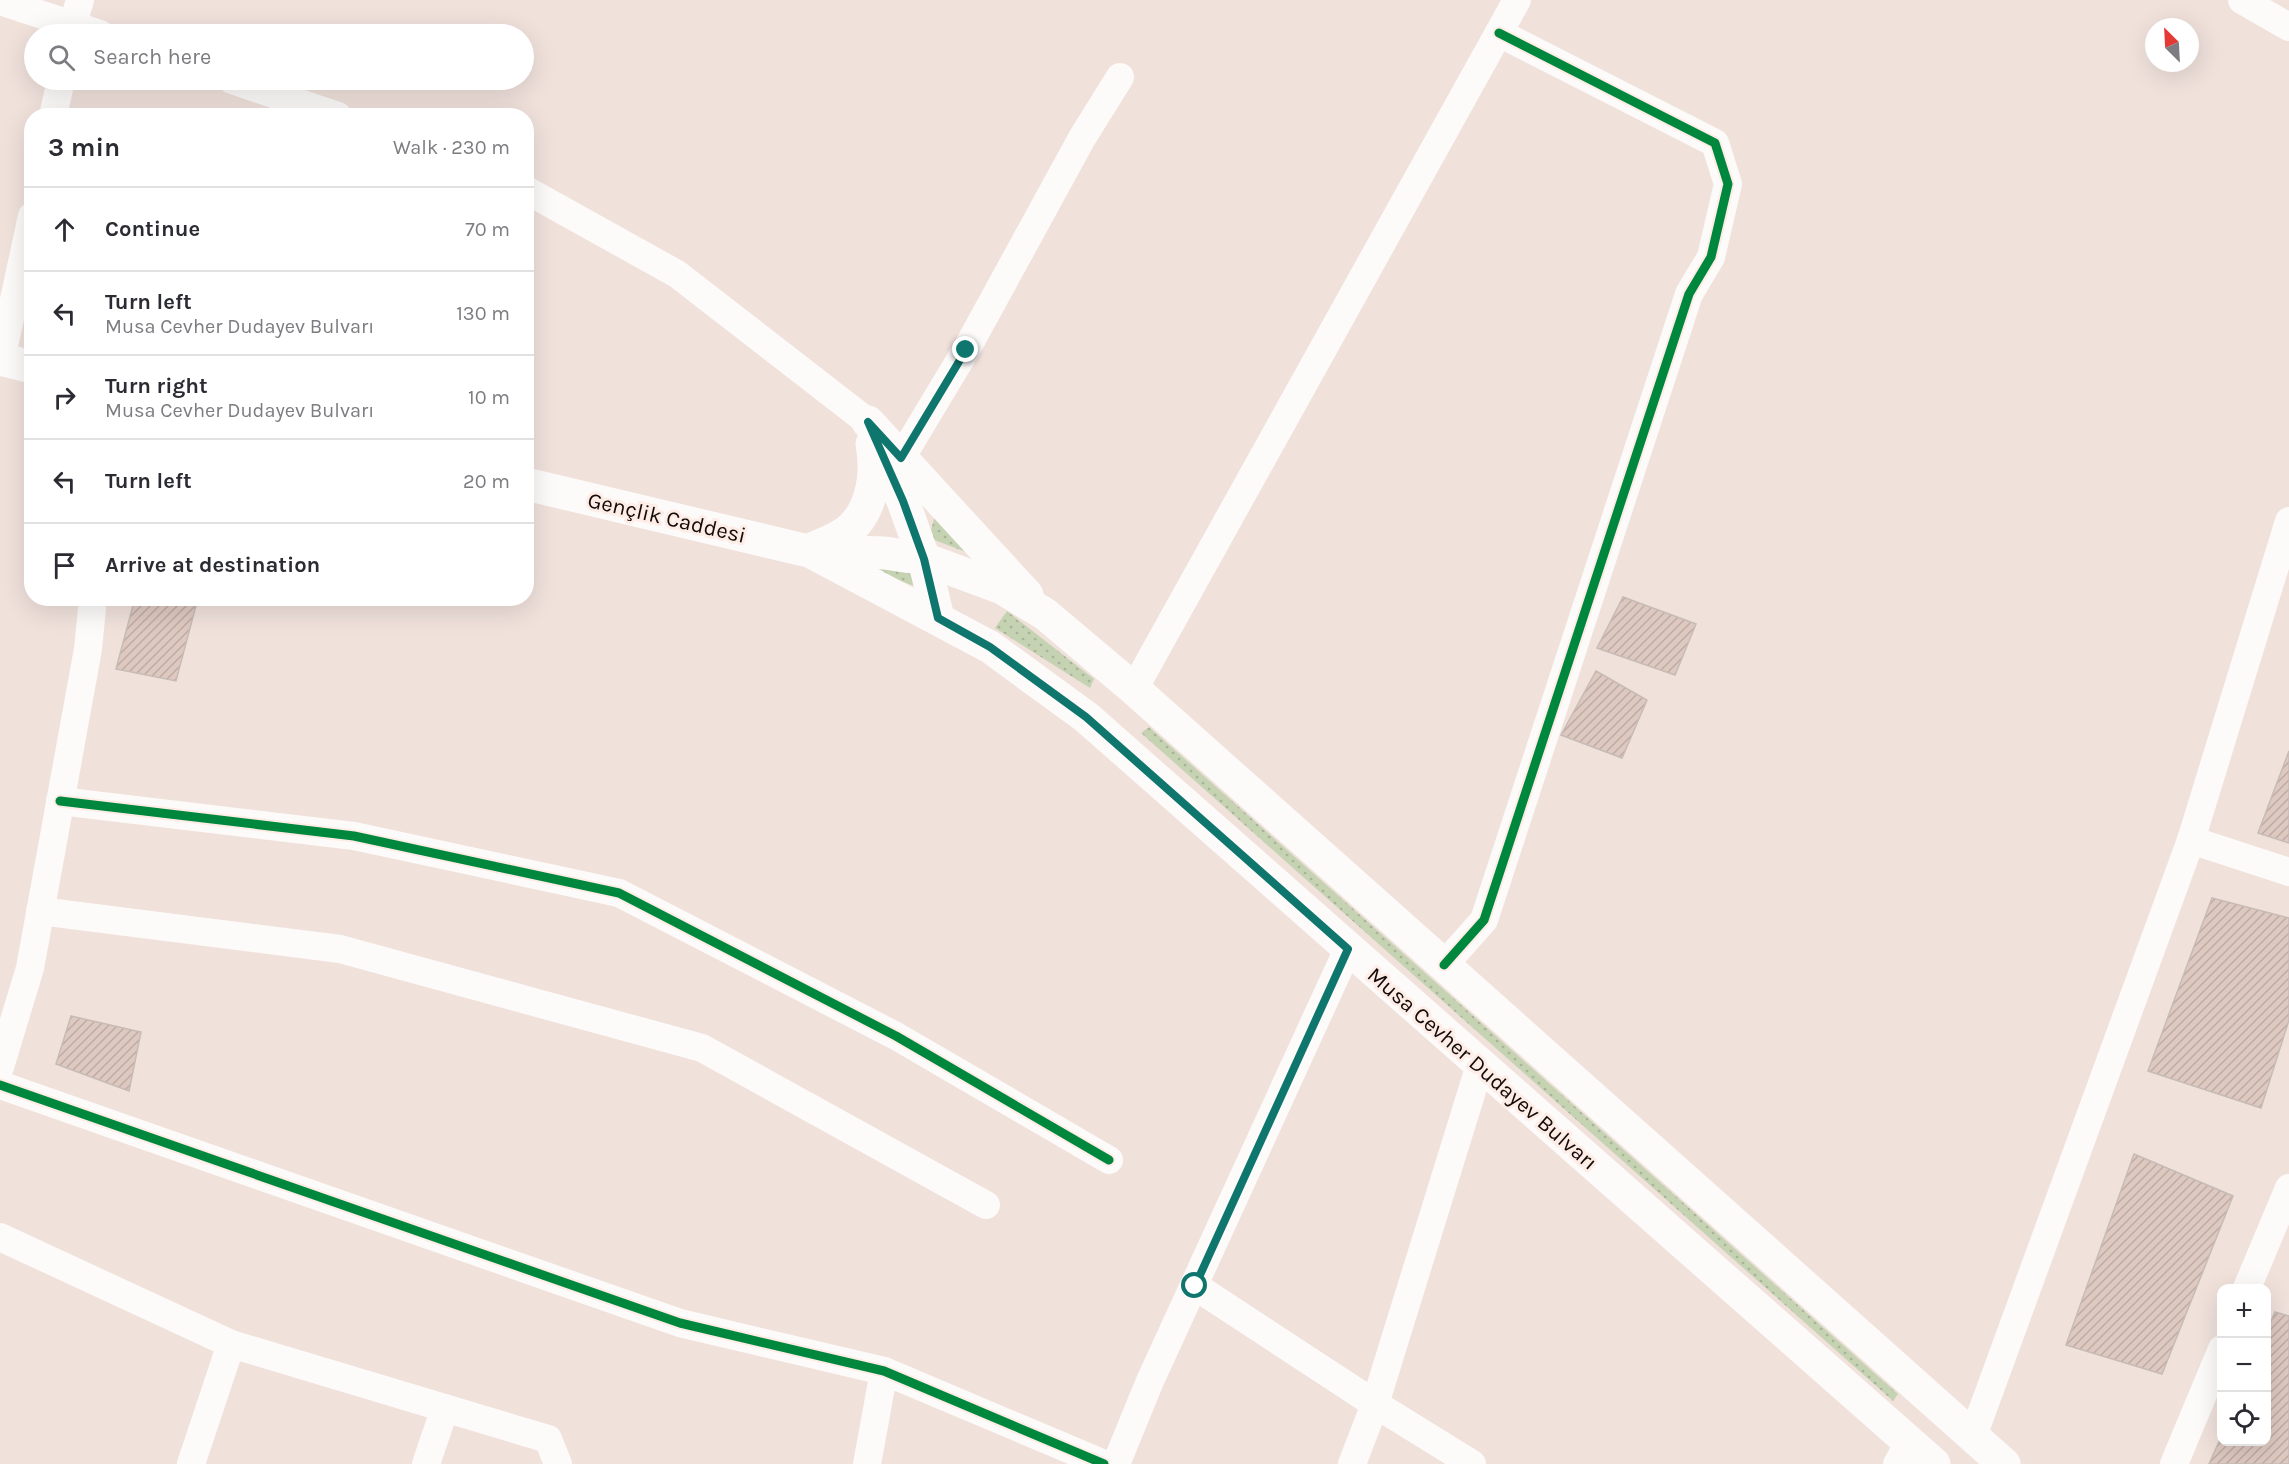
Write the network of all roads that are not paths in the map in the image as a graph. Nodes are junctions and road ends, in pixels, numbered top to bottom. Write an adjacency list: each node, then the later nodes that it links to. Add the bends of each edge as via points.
1 (1517, 0): 6 (street)
2 (2242, 0): 5 (street)
3 (0, 1): 4 (street)
4 (74, 20)
5 (2289, 27)
6 (1499, 33): 24 (street); 30 (street, via 1715,143 1728,184 1711,257 1689,294 1484,920)
7 (1120, 77): 16 (street)
8 (59, 90): 10 (street)
9 (261, 90): 11 (street)
10 (55, 108)
11 (314, 108)
12 (534, 194): 15 (street, via 677,274)
13 (24, 272): 14 (street)
14 (11, 362)
15 (868, 422): 16 (main road); 19 (main road, via 875,464 870,497 860,518 841,536); 20 (main road)
16 (901, 458): 22 (main road)
17 (534, 486): 19 (main road, Gençlik Caddesi)
18 (2289, 520): 26 (street)
19 (808, 551): 20 (main road, via 885,553); 23 (main road, Musa Cevher Dudayev Bulvarı)
20 (924, 559): 22 (main road, via 1002,588); 23 (main road)
21 (92, 606): 25 (street)
22 (1045, 614): 24 (main road)
23 (938, 618): 29 (main road, Musa Cevher Dudayev Bulvarı, via 990,647 1086,717)
24 (1134, 689): 30 (main road)
25 (60, 801): 28 (street); 34 (street, via 354,836 619,893 896,1036)
26 (2191, 840): 27 (street); 45 (street)
27 (2289, 872)
28 (40, 911): 32 (street, via 30,968); 36 (street, via 340,950 702,1048)
29 (1348, 949): 31 (main road, Musa Cevher Dudayev Bulvarı); 39 (street)
30 (1444, 965): 45 (main road)
31 (1480, 1065): 43 (street); 46 (main road, Musa Cevher Dudayev Bulvarı)
32 (0, 1067)
33 (0, 1085): 42 (street, via 680,1323)
34 (1108, 1160)
35 (2289, 1188): 38 (street)
36 (986, 1205)
37 (0, 1237): 40 (street)
38 (2249, 1284)
39 (1195, 1286): 43 (street); 52 (street)
40 (231, 1344): 44 (street); 47 (street)
41 (2217, 1361): 57 (street)
42 (884, 1371): 50 (street); 51 (street)
43 (1375, 1404): 53 (street); 54 (street)
44 (445, 1408): 48 (street); 49 (street, via 548,1439)
45 (1973, 1436): 56 (main road)
46 (1903, 1453): 55 (main road, Musa Cevher Dudayev Bulvarı)
47 (191, 1464)
48 (426, 1464)
49 (558, 1464)
50 (867, 1464)
51 (1104, 1464)
52 (1116, 1464)
53 (1352, 1464)
54 (1472, 1464)
55 (1934, 1464)
56 (2004, 1464)
57 (2174, 1464)

